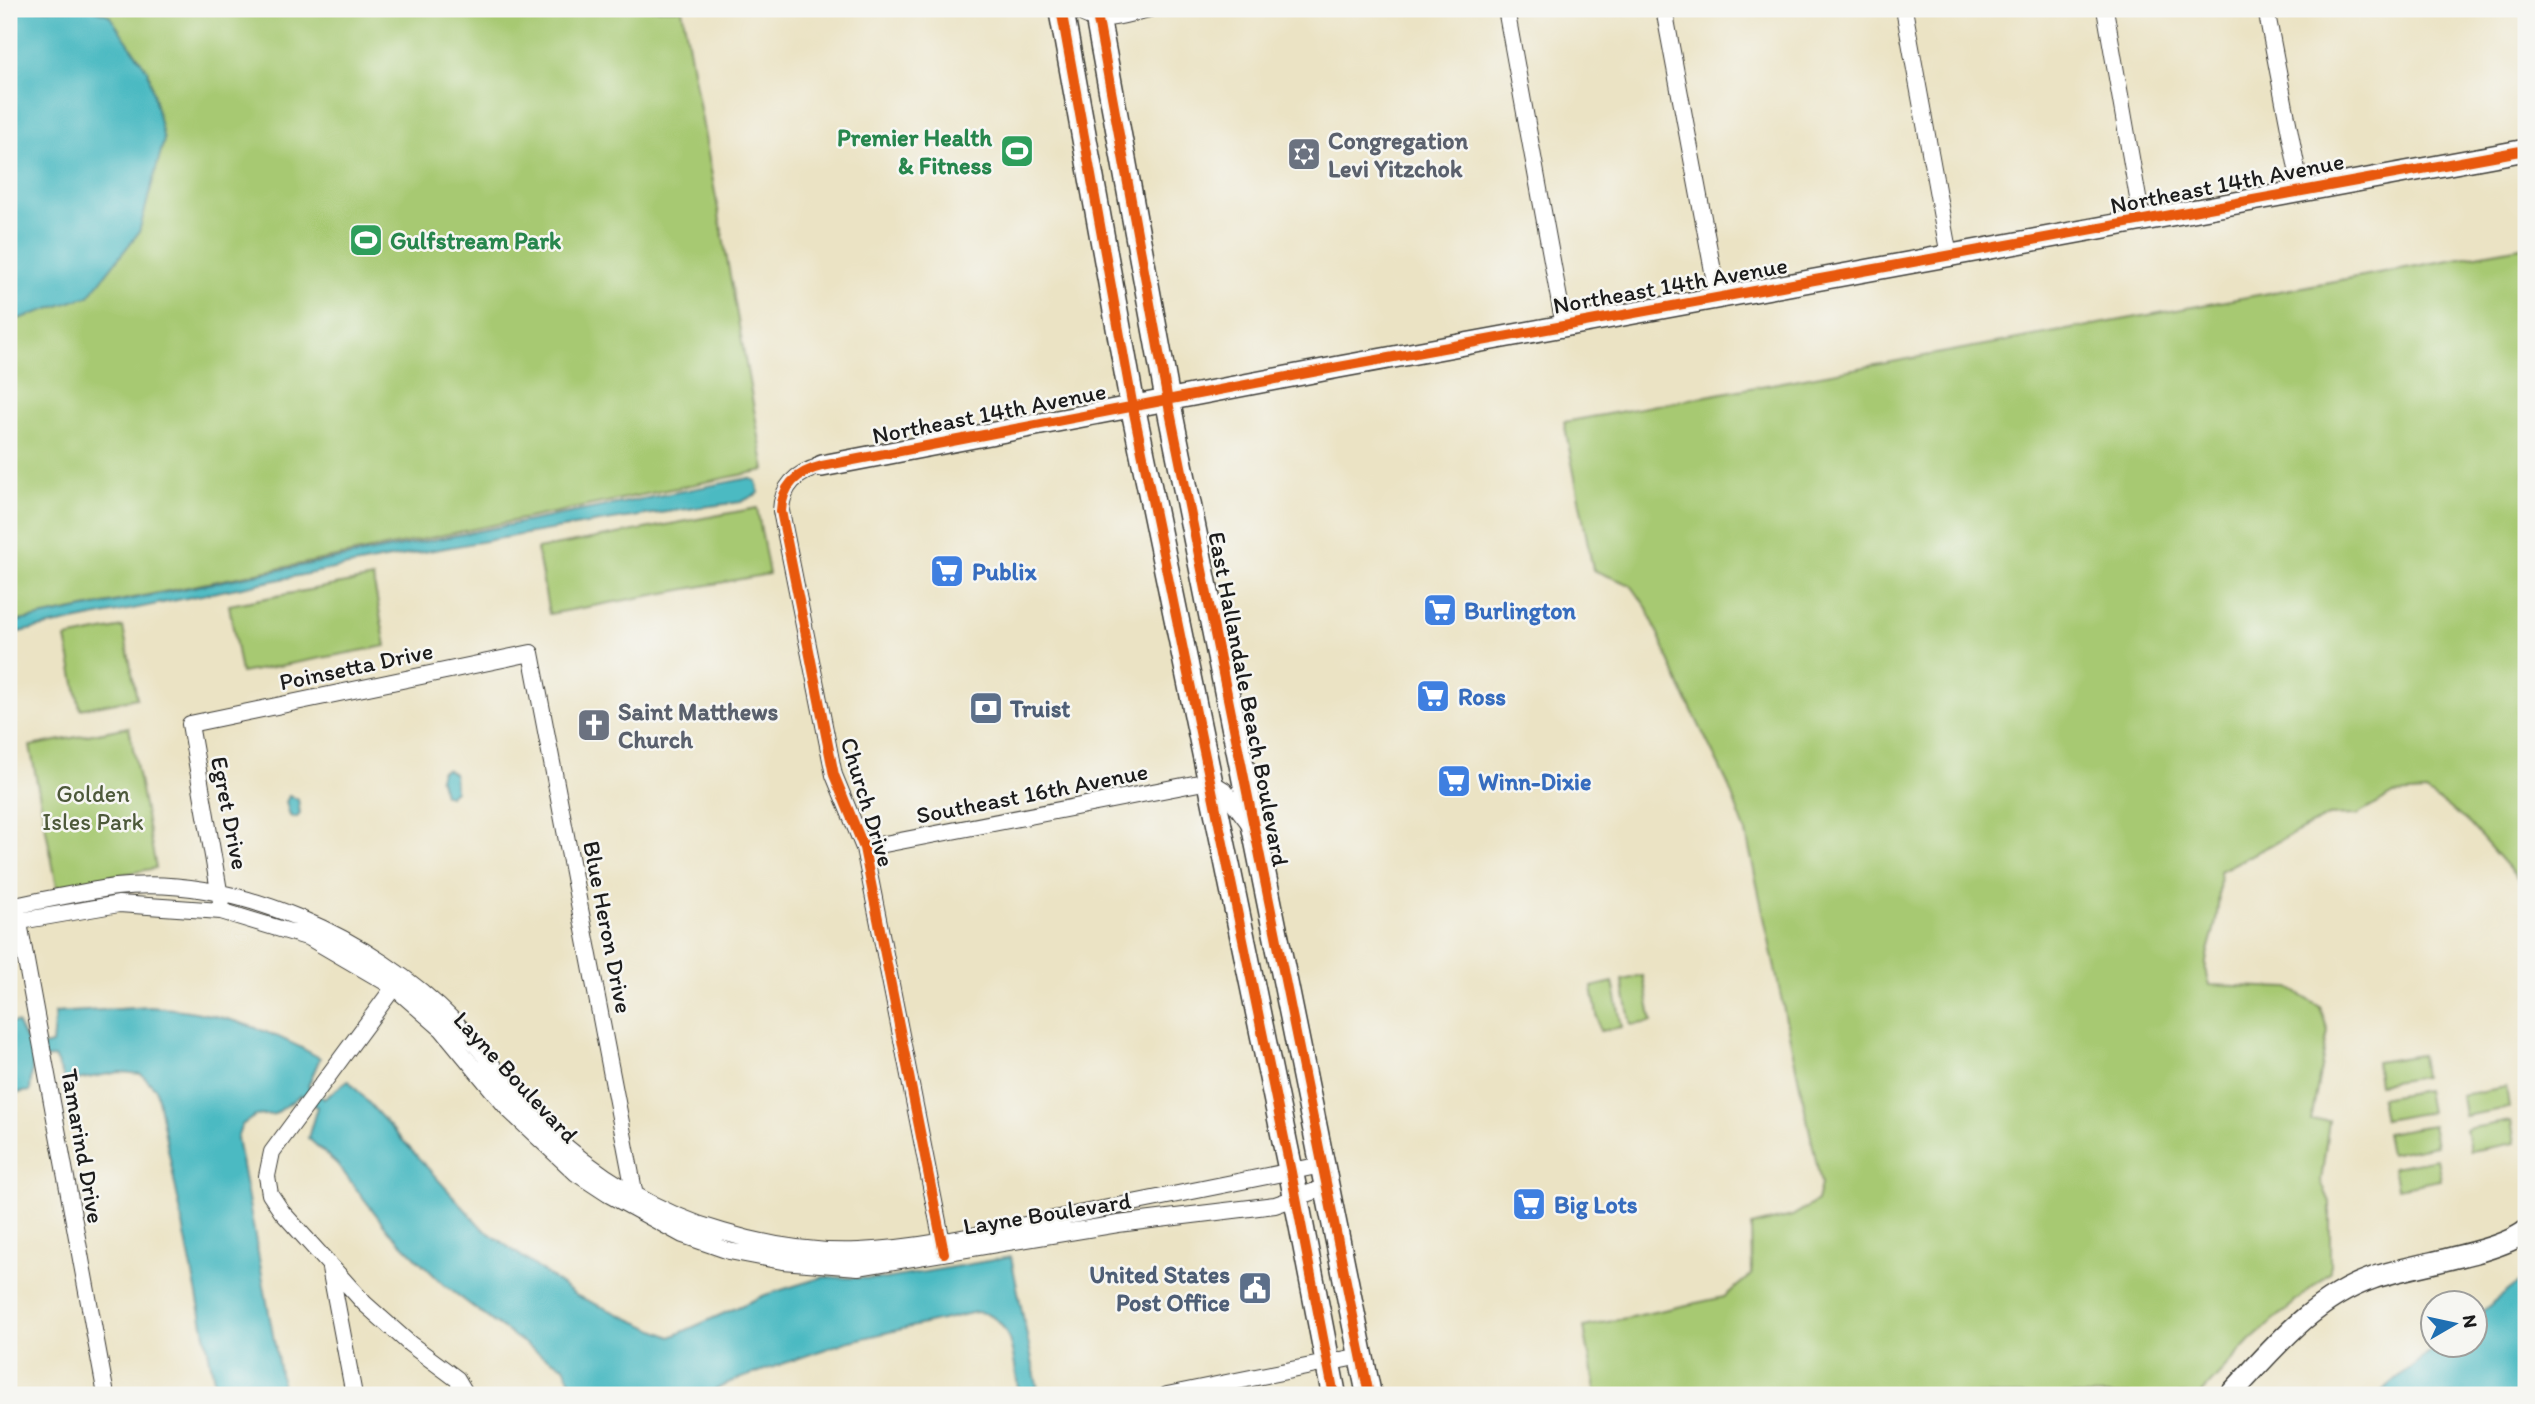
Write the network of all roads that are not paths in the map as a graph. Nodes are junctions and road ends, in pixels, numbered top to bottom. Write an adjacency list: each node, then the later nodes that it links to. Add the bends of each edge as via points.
1 (1150, 9): 7 (street)
2 (1506, 9): 14 (street)
3 (1664, 9): 13 (street)
4 (1904, 9): 12 (street)
5 (2105, 9): 11 (street)
6 (2266, 9): 10 (street)
7 (1079, 14): 8 (main road, East Hallandale Beach Boulevard); 8 (main road, via 1077,33 1087,44 1104,119); 16 (main road)
8 (1120, 142): 15 (main road, East Hallandale Beach Boulevard)
9 (2526, 150): 10 (street, Northeast 14th Avenue)
10 (2301, 190): 11 (street, Northeast 14th Avenue)
11 (2142, 221): 12 (street, Northeast 14th Avenue)
12 (1949, 256): 13 (street, Northeast 14th Avenue)
13 (1718, 298): 14 (street, Northeast 14th Avenue)
14 (1564, 326): 15 (street, Northeast 14th Avenue)
15 (1168, 401): 16 (street, Northeast 14th Avenue); 21 (main road, East Hallandale Beach Boulevard)
16 (1133, 408): 17 (street, Northeast 14th Avenue); 19 (main road)
17 (822, 466): 24 (street, Church Drive, via 808,469 790,482 781,512 834,775)
18 (531, 653): 20 (street, Poinsetta Drive); 32 (street, Blue Heron Drive)
19 (1194, 706): 21 (main road, via 1218,749); 22 (main road)
20 (190, 724): 25 (street, Egret Drive)
21 (1242, 773): 23 (main road, East Hallandale Beach Boulevard)
22 (1209, 781): 23 (street, via 1235,802); 24 (street, Southeast 16th Avenue); 29 (main road)
23 (1255, 834): 30 (main road, East Hallandale Beach Boulevard)
24 (864, 848): 34 (street, Church Drive)
25 (222, 893): 26 (street, Egret Drive); 27 (street, Layne Boulevard, via 118,887); 28 (street, Layne Boulevard, via 307,921 368,953)
26 (221, 911): 27 (street, Layne Boulevard, via 119,904); 28 (street, Layne Boulevard, via 310,938)
27 (13, 914): 38 (street, Tamarind Drive)
28 (401, 983): 32 (street, Layne Boulevard, via 509,1110 551,1151 576,1173); 35 (street, via 272,1152 267,1176 270,1194)
29 (1291, 1172): 30 (street, Layne Boulevard); 31 (main road); 34 (street, Layne Boulevard)
30 (1324, 1176): 31 (street, Layne Boulevard); 36 (main road, East Hallandale Beach Boulevard)
31 (1297, 1198): 34 (street, Layne Boulevard, via 1275,1205); 37 (main road)
32 (636, 1203): 34 (street, Layne Boulevard, via 722,1232 822,1256)
33 (2526, 1231): 44 (street, via 2494,1245 2370,1279 2336,1294 2304,1318)
34 (943, 1247)
35 (330, 1268): 39 (street); 40 (street, via 410,1344 457,1380)
36 (1361, 1356): 37 (street); 43 (main road, East Hallandale Beach Boulevard)
37 (1328, 1362): 41 (street); 42 (main road)
38 (106, 1395)
39 (354, 1395)
40 (463, 1395)
41 (1167, 1395)
42 (1334, 1395)
43 (1369, 1395)
44 (2230, 1395)

